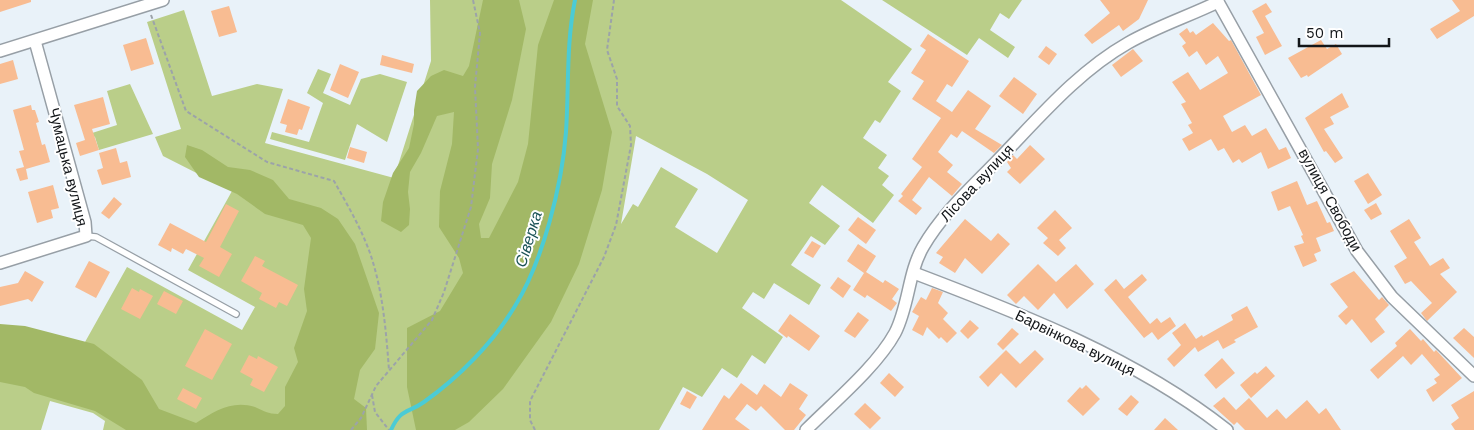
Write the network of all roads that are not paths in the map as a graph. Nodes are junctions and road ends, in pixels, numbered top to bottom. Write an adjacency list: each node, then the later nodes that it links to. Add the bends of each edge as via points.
1 (163, 0): 3 (street)
2 (1217, 1): 7 (street, Лісова вулиця, via 1129,43 1064,92 937,226 923,248); 9 (street, вулиця Свободи, via 1357,251 1392,297)
3 (35, 41): 4 (street); 5 (street, Чумацька вулиця)
4 (0, 51)
5 (86, 236): 6 (street, Чумацька вулиця); 8 (lane, via 96,237)
6 (0, 263)
7 (914, 273): 10 (street, Лісова вулиця, via 895,332 884,348); 11 (street, Барвінкова вулиця, via 1010,311 1106,355 1190,401)
8 (236, 314)
9 (1474, 376)
10 (806, 430)
11 (1227, 430)

